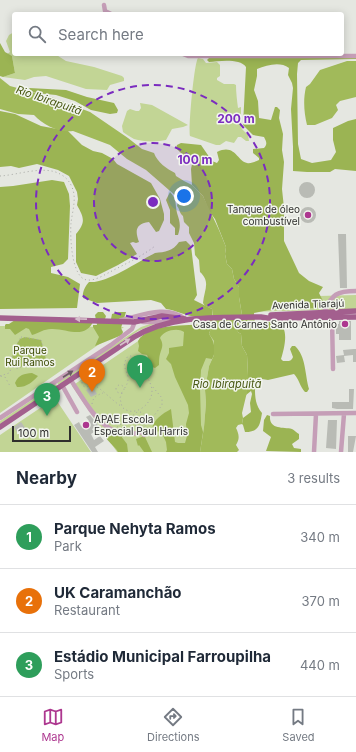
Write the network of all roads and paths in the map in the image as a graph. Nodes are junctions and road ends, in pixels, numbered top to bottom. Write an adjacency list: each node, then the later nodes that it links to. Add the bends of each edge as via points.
1 (104, 5): 2 (street)
2 (108, 12)
3 (188, 56): 4 (street)
4 (344, 56)
5 (344, 56): 6 (street)
6 (356, 56)
7 (0, 176): 8 (path, via 48,170 59,173 68,180 73,188 74,197 71,238 75,266 82,278 87,280 102,276)
8 (155, 246)
9 (356, 291): 11 (street, via 346,291 334,296)
10 (356, 311): 11 (main road, Avenida Tiarajú)
11 (324, 312): 12 (main road, Avenida Tiarajú)
12 (259, 317): 14 (main road, Avenida Tiarajú); 16 (main road)
13 (0, 318): 17 (main road, one-way to 13)
14 (332, 318): 15 (main road, Avenida Tiarajú); 23 (street)
15 (356, 318)
16 (187, 319): 17 (street, via 170,312 155,312); 18 (main road, via 162,316); 19 (main road)
17 (120, 320): 18 (main road)
18 (134, 322): 19 (street); 43 (street, one-way to 18, via 111,345 132,329)
19 (173, 322): 26 (main road, one-way to 19, via 145,330)
20 (13, 350): 21 (path); 22 (path); 22 (path, via 21,337 41,340 48,363 29,363 20,368)
21 (19, 352)
22 (12, 366): 24 (path, via 9,373)
23 (333, 370)
24 (0, 376): 30 (path, via 5,377)
25 (82, 376): 27 (path)
26 (70, 379): 29 (main road); 48 (street, via 100,421 108,428 123,434 143,432)
27 (84, 379): 28 (path, via 88,379); 28 (path, via 83,386 87,387)
28 (90, 384): 33 (path, via 97,386)
29 (62, 385): 37 (street); 45 (main road)
30 (10, 386)
31 (152, 386): 32 (path, via 141,360 128,356 124,366 128,380); 38 (path, via 150,399); 46 (path, via 162,398 162,405 147,426)
32 (124, 389): 34 (path); 34 (path, via 121,385 116,387 117,392)
33 (103, 393): 35 (path, via 93,399); 36 (path)
34 (122, 393): 36 (path)
35 (93, 407)
36 (122, 407): 38 (path)
37 (77, 412)
38 (137, 412): 44 (path); 46 (path, via 145,417)
39 (356, 413): 42 (street)
40 (273, 414): 41 (street)
41 (316, 414): 42 (street); 49 (street)
42 (344, 414): 50 (street)
43 (0, 418)
44 (132, 420): 46 (path); 47 (path, via 119,424 116,429)
45 (0, 426)
46 (140, 427)
47 (119, 430)
48 (144, 435)
49 (314, 452)
50 (341, 452)

